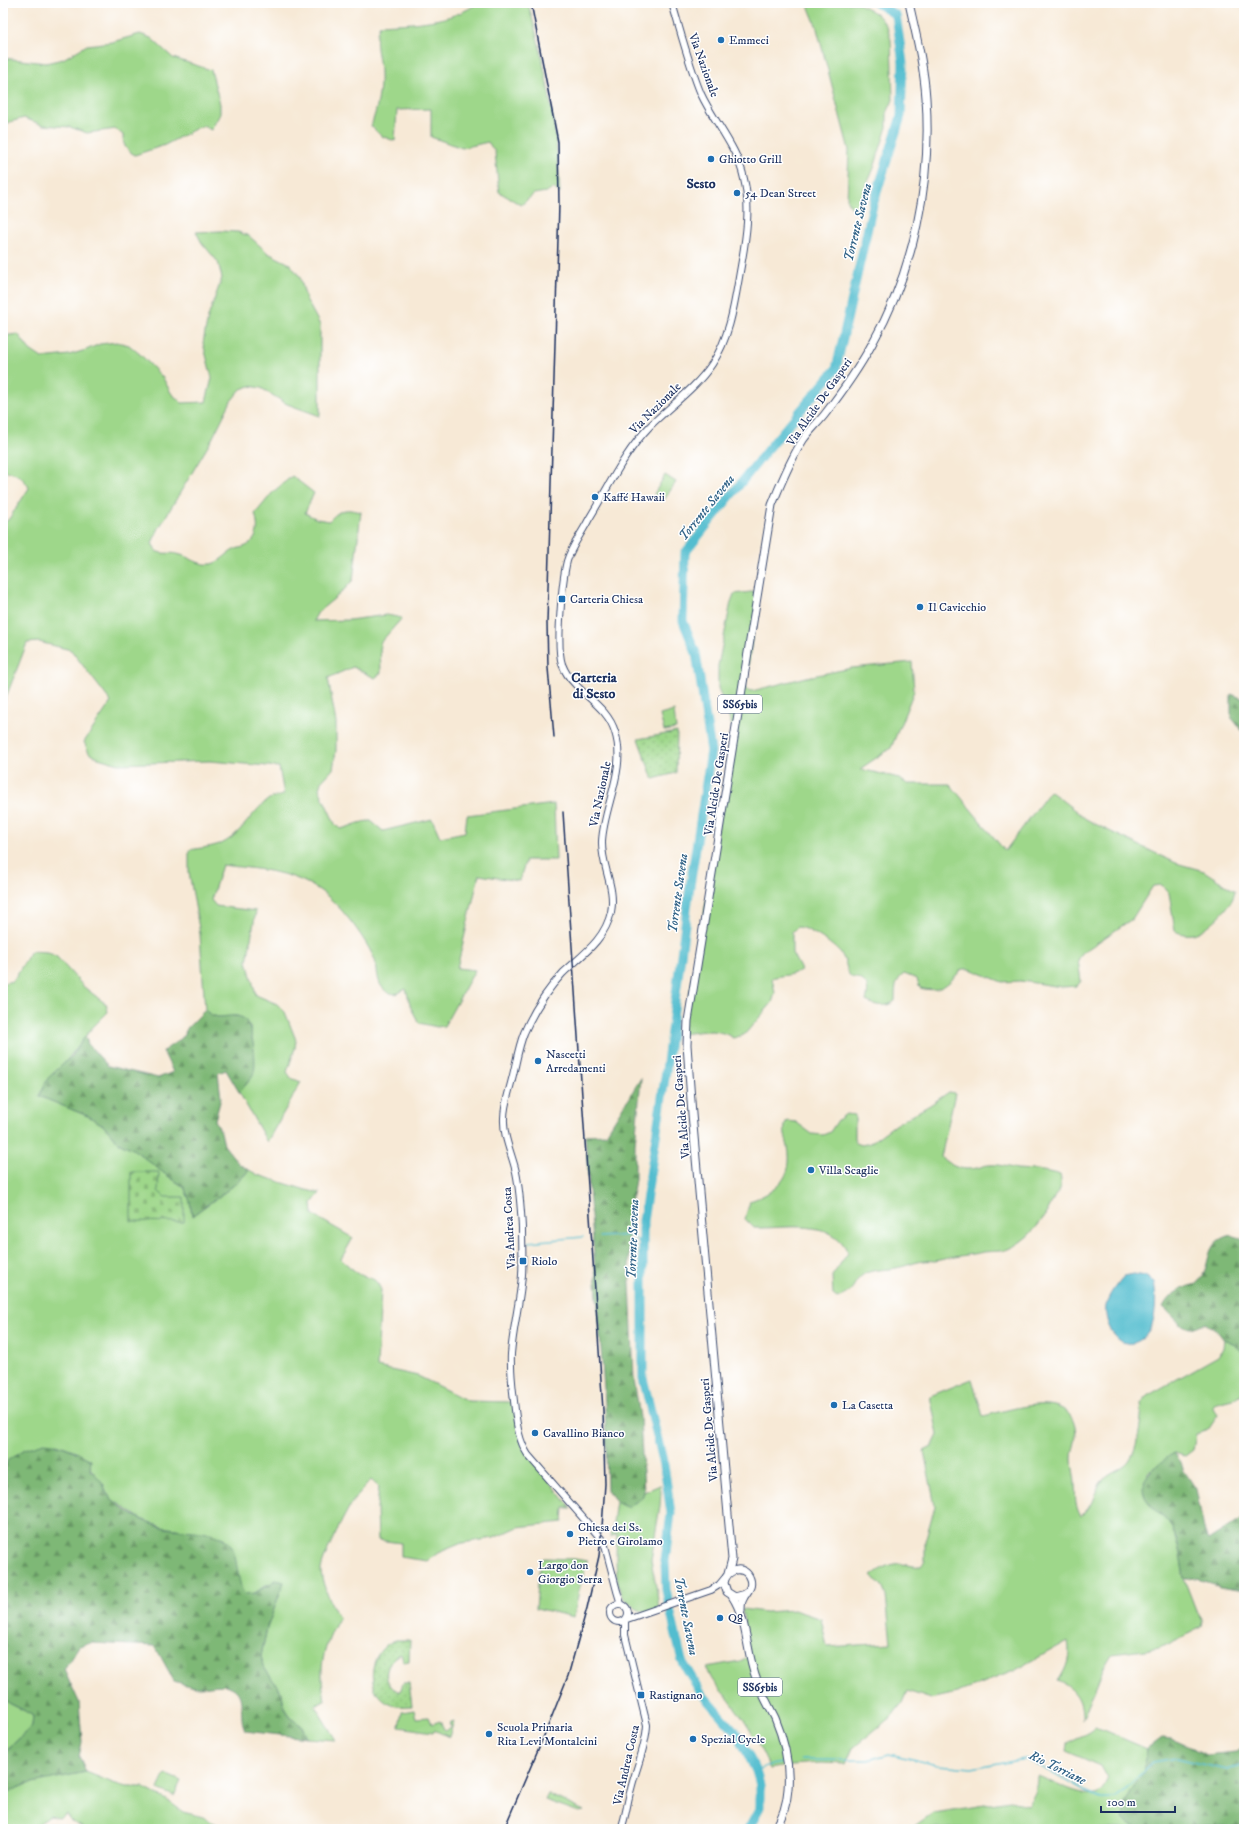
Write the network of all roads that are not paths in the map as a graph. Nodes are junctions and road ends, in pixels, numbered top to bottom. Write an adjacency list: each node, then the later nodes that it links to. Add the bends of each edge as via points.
1 (672, 3): 3 (main road, Via Nazionale, via 701,92 743,173 747,195 747,224 733,308 726,337 717,356 699,380 637,441 568,559 559,643 562,666 573,683 608,718 618,742 618,766)
2 (909, 3): 4 (main road, Via Alcide De Gasperi / SS65bis, via 922,62 928,136 925,180 915,235 898,290 872,343 825,413 803,440 772,505 688,1021 691,1099)
3 (602, 841): 8 (main road, Via Andrea Costa, via 612,895 609,919 605,929 590,948 556,982 532,1018 523,1036 504,1118 505,1137 515,1168 521,1210 522,1276 511,1369 518,1432 522,1447 528,1455 604,1542)
4 (732, 1560): 5 (main road, Via Alcide De Gasperi / SS65bis); 6 (main road, Via Alcide De Gasperi / SS65bis)
5 (739, 1570): 6 (main road, via 733,1570); 10 (main road, SS65bis, via 746,1573 750,1579 750,1587)
6 (726, 1577): 7 (main road, via 720,1585); 9 (main road, SS65bis, via 724,1586)
7 (711, 1590): 9 (main road); 15 (main road)
8 (617, 1591): 11 (main road, Via Andrea Costa); 12 (main road, Via Andrea Costa)
9 (729, 1594): 10 (main road, via 738,1597); 14 (main road)
10 (746, 1594): 14 (main road, SS65bis, via 741,1603)
11 (622, 1604): 12 (main road); 13 (main road)
12 (615, 1605): 17 (main road, via 610,1610 610,1615)
13 (628, 1609): 15 (main road); 16 (main road)
14 (741, 1611): 20 (main road, SS65bis, via 753,1669 775,1719 790,1767 784,1812)
15 (642, 1614): 16 (main road)
16 (626, 1620): 17 (main road); 18 (main road, Via Andrea Costa)
17 (618, 1622): 18 (main road, Via Andrea Costa)
18 (625, 1635): 19 (main road, Via Andrea Costa, via 647,1725 646,1738)
19 (621, 1829)
20 (775, 1829)

